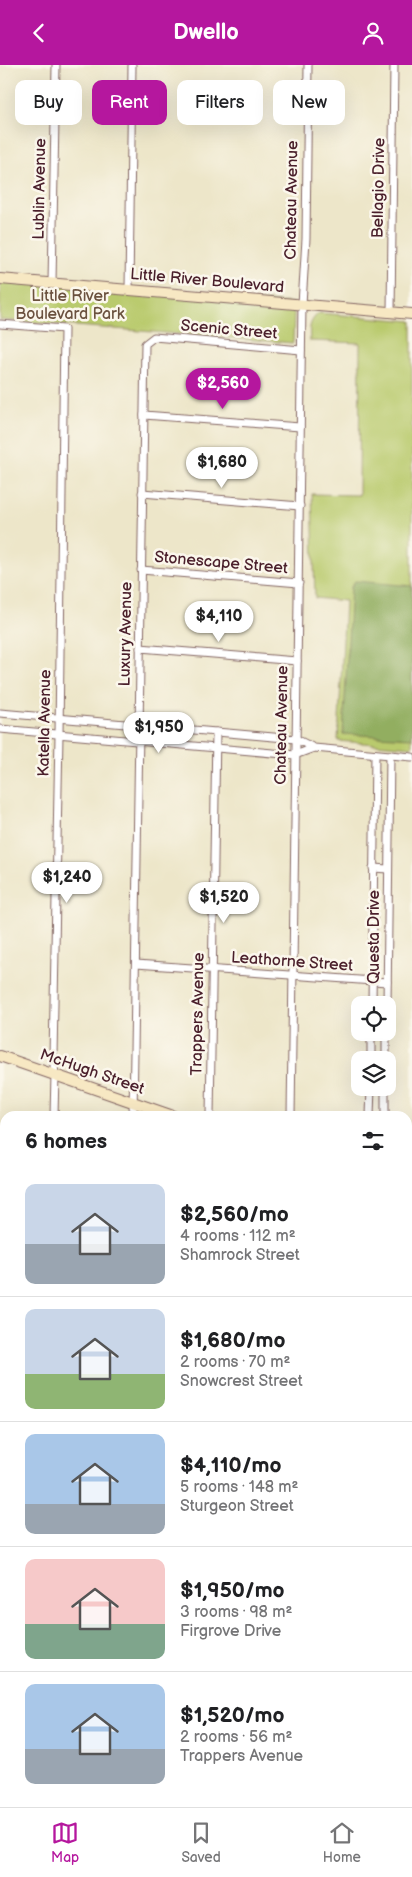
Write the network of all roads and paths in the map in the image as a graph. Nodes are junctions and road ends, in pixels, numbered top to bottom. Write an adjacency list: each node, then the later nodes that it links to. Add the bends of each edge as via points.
1 (56, 65): 6 (street, Lublin Avenue)
2 (132, 65): 7 (street)
3 (308, 65): 8 (street, Chateau Avenue)
4 (394, 65): 9 (street, Bellagio Drive)
5 (0, 279): 6 (street, Little River Boulevard)
6 (52, 283): 7 (street, Little River Boulevard)
7 (129, 289): 8 (street, Little River Boulevard)
8 (302, 304): 9 (street, Little River Boulevard); 13 (street, Chateau Avenue)
9 (391, 312): 10 (street, Little River Boulevard)
10 (412, 314)
11 (0, 324): 23 (street, Katella Avenue, via 64,329)
12 (154, 337): 13 (street, Scenic Street); 14 (street, Luxury Avenue, via 144,344)
13 (301, 350): 15 (street, Chateau Avenue)
14 (144, 415): 15 (street); 16 (street, Luxury Avenue)
15 (300, 427): 17 (street, Chateau Avenue)
16 (142, 493): 17 (street); 18 (street, Luxury Avenue)
17 (300, 506): 19 (street, Chateau Avenue)
18 (141, 570): 19 (street, Stonescape Street); 20 (street, Luxury Avenue)
19 (299, 583): 21 (street, Chateau Avenue)
20 (140, 648): 21 (street); 24 (street, Luxury Avenue)
21 (298, 661): 28 (street, Chateau Avenue)
22 (0, 713): 23 (street)
23 (59, 719): 24 (street); 27 (street, Katella Avenue)
24 (138, 726): 26 (street); 29 (street, Luxury Avenue)
25 (0, 729): 27 (street)
26 (216, 732): 28 (street); 30 (street, Trappers Avenue)
27 (59, 735): 29 (street); 46 (street, Katella Avenue)
28 (296, 739): 31 (street); 33 (street, Chateau Avenue)
29 (138, 741): 30 (street); 38 (street, Luxury Avenue)
30 (216, 748): 33 (street); 39 (street, Trappers Avenue)
31 (314, 748): 32 (street); 33 (street)
32 (375, 754): 34 (street); 36 (street, Questa Drive)
33 (295, 755): 40 (street, Chateau Avenue)
34 (390, 755): 35 (street); 37 (street, Questa Drive)
35 (412, 757)
36 (373, 868): 37 (street, Questa Drive); 41 (street, Questa Drive)
37 (388, 869): 42 (street, Questa Drive)
38 (136, 964): 39 (street, Leathorne Street); 49 (street, Luxury Avenue)
39 (212, 970): 40 (street, Leathorne Street); 53 (street, Trappers Avenue)
40 (294, 976): 41 (street, Leathorne Street); 54 (street, Chateau Avenue)
41 (372, 981): 42 (street, Leathorne Street); 43 (street, Questa Drive)
42 (387, 982): 44 (street, Questa Drive)
43 (372, 996)
44 (387, 996)
45 (0, 1056): 46 (street, McHugh Street)
46 (55, 1074): 49 (street, McHugh Street); 50 (street, Katella Avenue)
47 (371, 1096): 55 (street)
48 (385, 1096): 56 (street)
49 (133, 1102): 51 (street, Luxury Avenue); 52 (street, McHugh Street)
50 (54, 1111)
51 (133, 1111)
52 (159, 1111)
53 (210, 1111)
54 (291, 1111)
55 (370, 1111)
56 (385, 1111)

